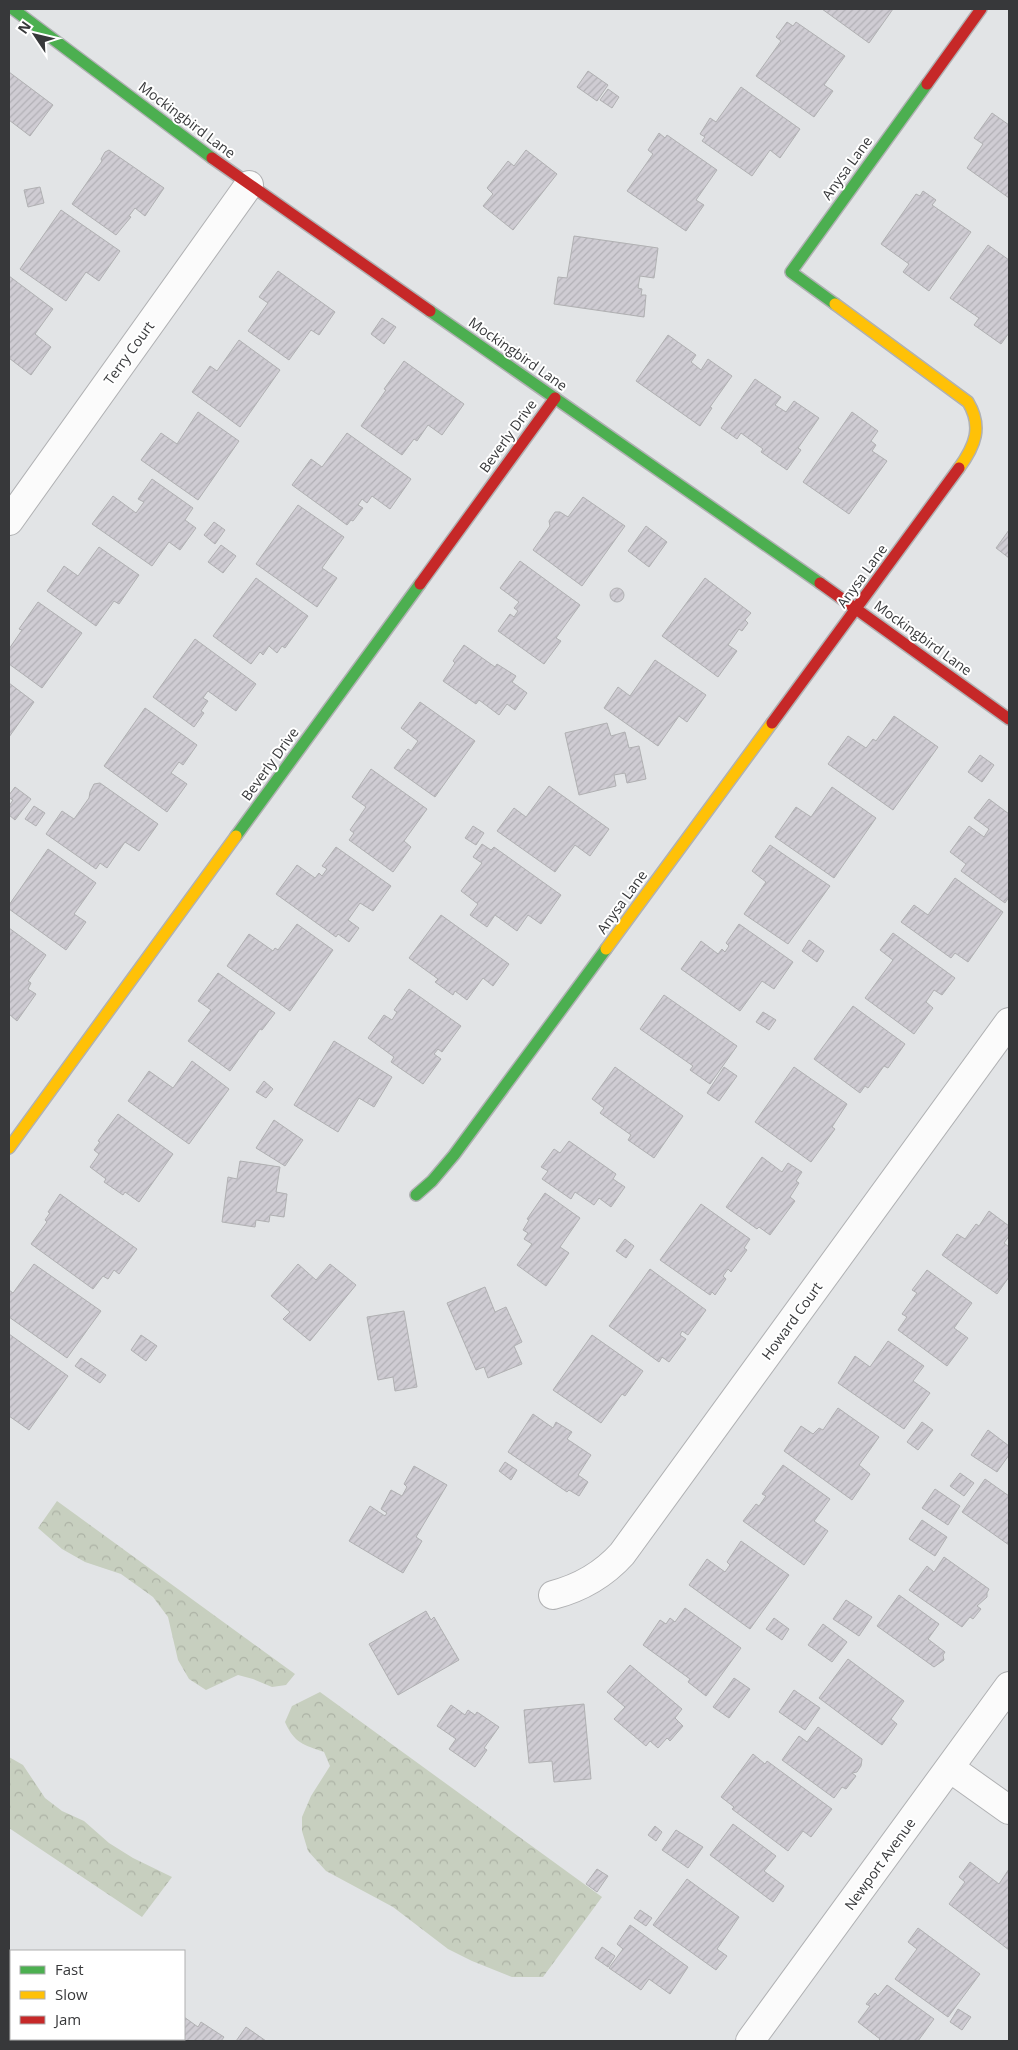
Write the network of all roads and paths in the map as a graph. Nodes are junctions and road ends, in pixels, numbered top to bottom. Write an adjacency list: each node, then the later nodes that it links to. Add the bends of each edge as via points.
1 (13, 9): 3 (street, Mockingbird Lane)
2 (982, 9): 6 (street, Anysa Lane, via 791,272 960,394 974,410 978,421 973,445 966,458)
3 (249, 185): 4 (street, Mockingbird Lane); 5 (street, Terry Court)
4 (555, 398): 6 (street, Mockingbird Lane); 9 (street, Beverly Drive)
5 (9, 521)
6 (857, 608): 7 (street, Mockingbird Lane); 10 (street, Anysa Lane, via 454,1155)
7 (1009, 719)
8 (1009, 1022): 11 (street, Howard Court, via 622,1554 614,1564 591,1580)
9 (9, 1148)
10 (416, 1195)
11 (553, 1595)
12 (1009, 1686): 13 (street, Newport Avenue)
13 (950, 1768): 14 (street); 15 (street, Newport Avenue)
14 (1009, 1810)
15 (750, 2041)

